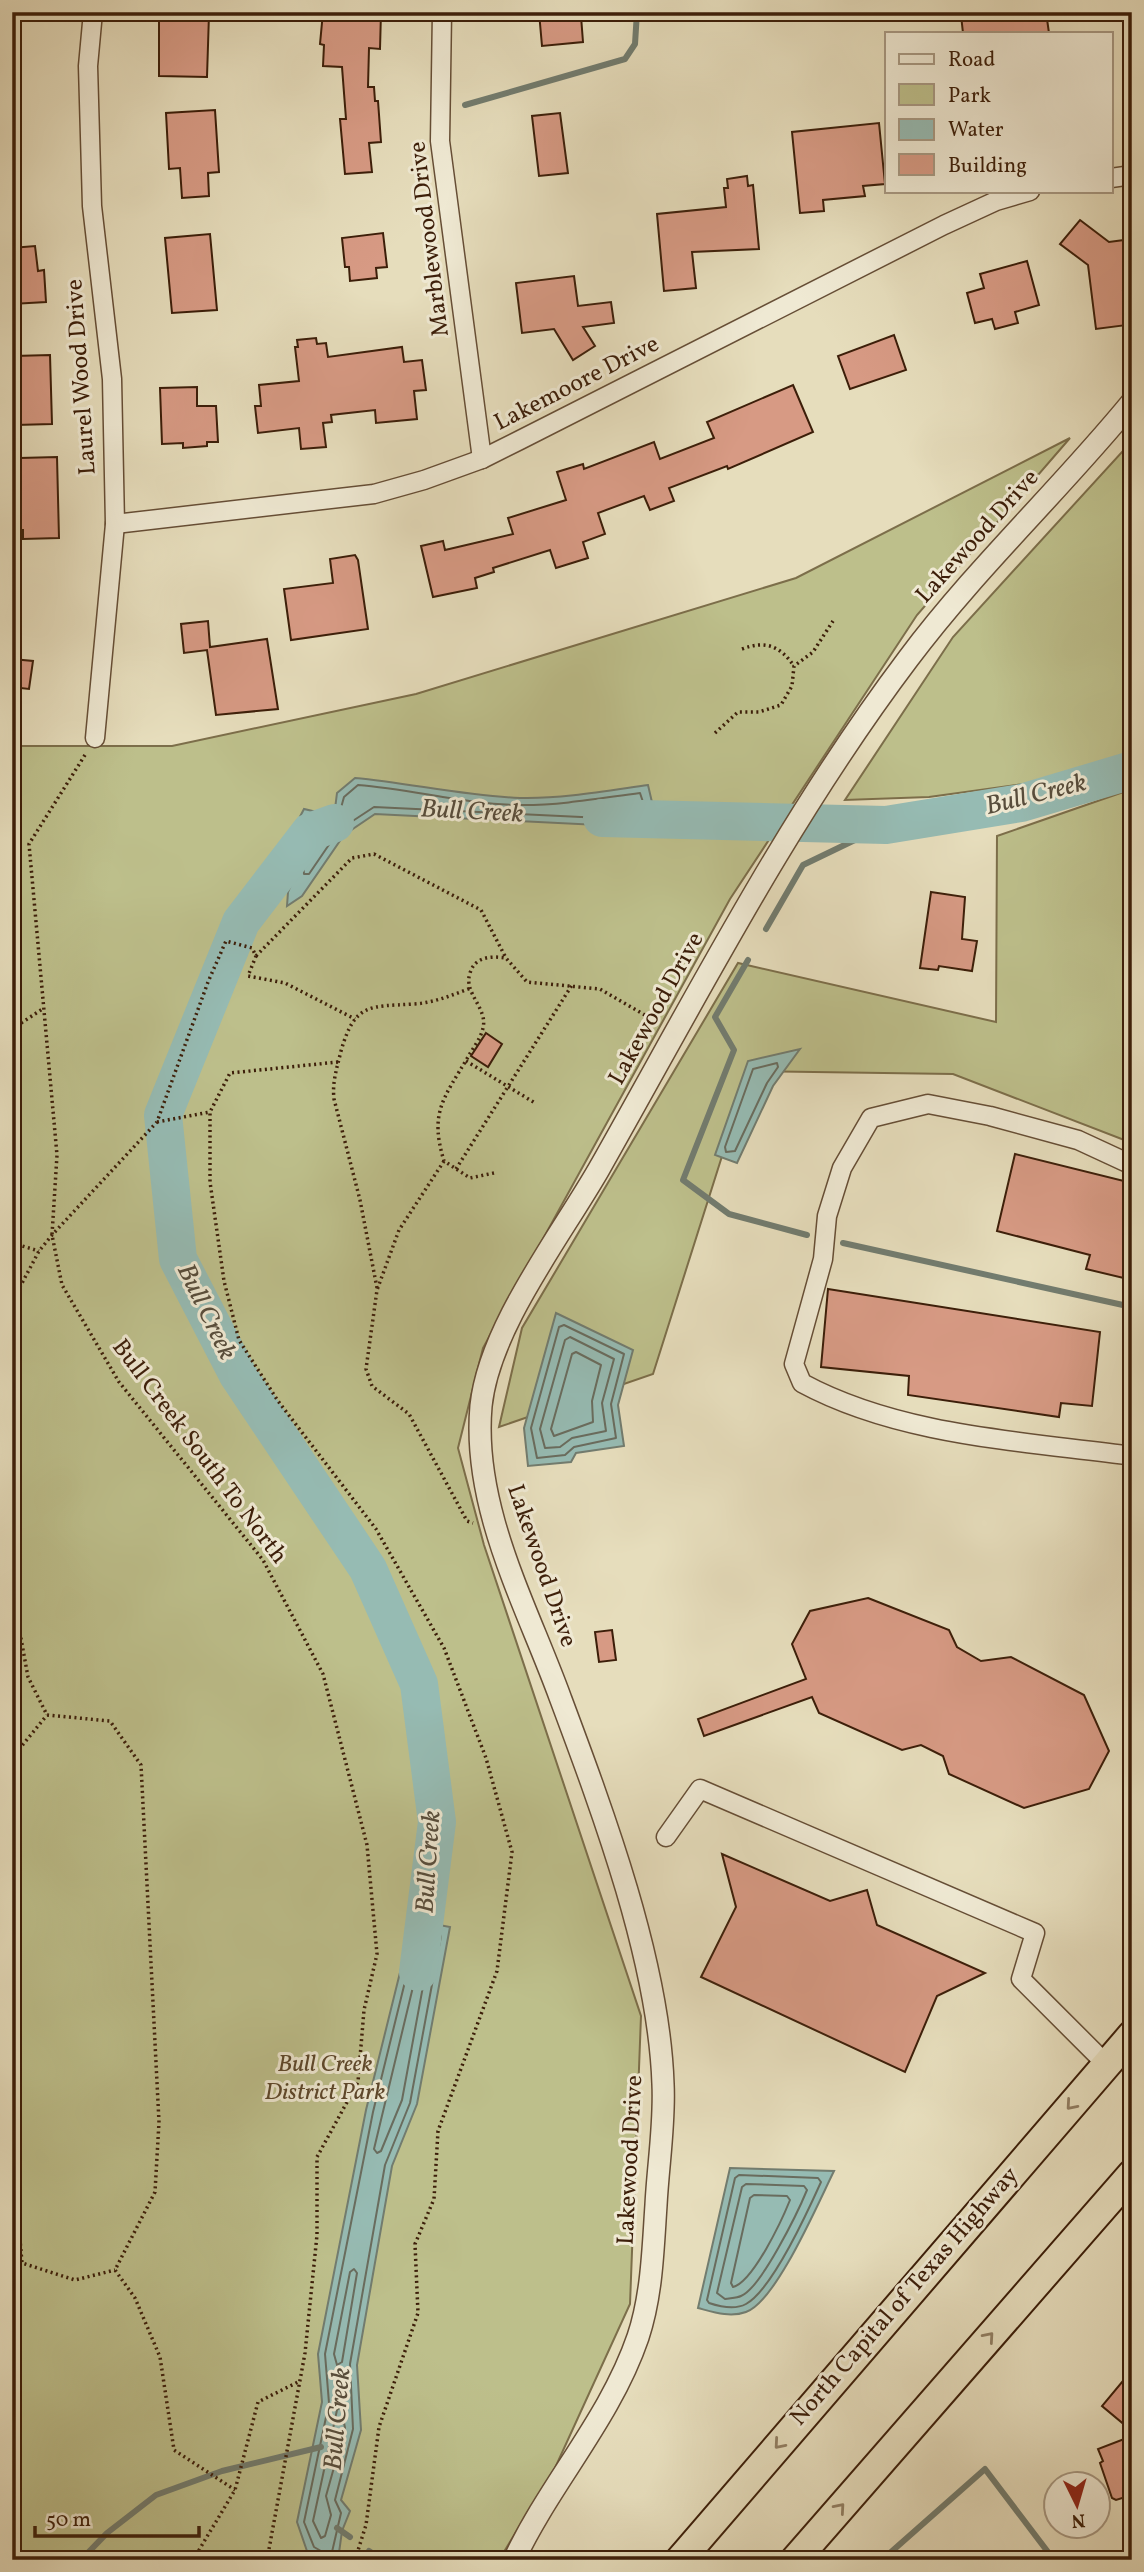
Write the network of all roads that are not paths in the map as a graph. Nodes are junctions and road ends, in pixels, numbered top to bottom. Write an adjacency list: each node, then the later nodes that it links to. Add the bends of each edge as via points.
1 (93, 12): 8 (street, Laurel Wood Drive, via 88,66 92,206 112,379)
2 (443, 12): 7 (street, Marblewood Drive, via 440,141)
3 (1132, 176): 4 (street)
4 (1112, 178)
5 (1027, 192): 7 (street, Lakemoore Drive, via 944,225)
6 (1132, 402): 16 (street, Lakewood Drive, via 962,591 906,661 750,896 502,1332 481,1402 481,1470 498,1533 627,1891 656,2023 663,2085 651,2279 639,2334 594,2429)
7 (482, 459): 8 (street, Lakemoore Drive, via 374,494)
8 (115, 524): 9 (street, Laurel Wood Drive)
9 (95, 738)
10 (1132, 1165): 11 (street, via 1078,1140 928,1104 871,1118 842,1168 827,1216 824,1259 794,1364 802,1383 830,1398 936,1429)
11 (1132, 1456)
12 (666, 1837): 14 (street, via 700,1789 1035,1933 1021,1979)
13 (1132, 2035): 14 (highway, North Capital of Texas Highway)
14 (1106, 2064): 17 (highway, North Capital of Texas Highway, one-way to 17)
15 (1132, 2174): 18 (highway, one-way to 15)
16 (514, 2560)
17 (680, 2560)
18 (795, 2560)

